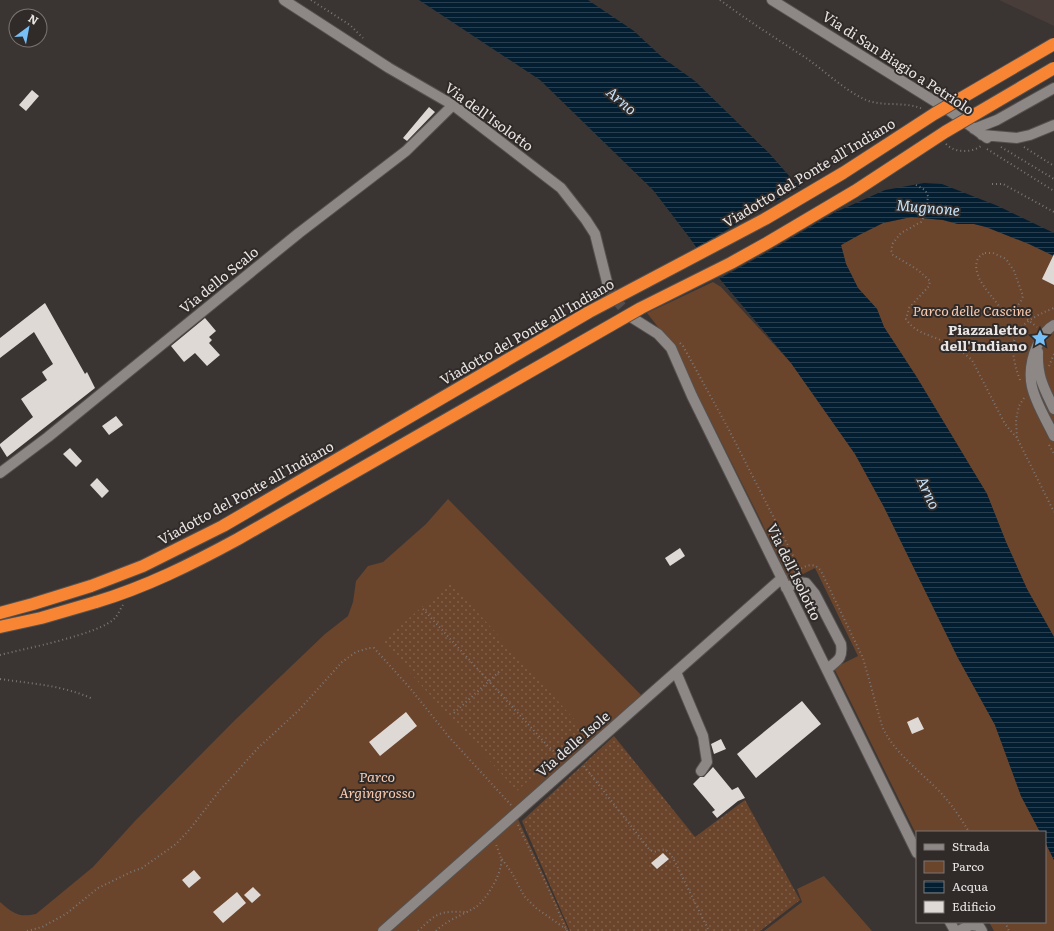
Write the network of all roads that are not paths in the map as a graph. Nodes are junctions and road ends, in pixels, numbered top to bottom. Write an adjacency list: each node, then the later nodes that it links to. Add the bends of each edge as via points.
1 (284, 0): 6 (street, Via dell'Isolotto)
2 (772, 0): 8 (street, Via di San Biagio a Petriolo, via 947,109)
3 (1054, 44): 17 (highway, Viadotto del Ponte all'Indiano, bridge, via 934,114 843,173 765,219 589,312 223,526 143,566 91,586)
4 (1054, 68): 18 (highway, bridge, via 945,132 855,191 767,243 641,308 184,568 96,602)
5 (1054, 88): 8 (street, via 997,120)
6 (453, 105): 9 (street, Via dell'Isolotto, via 561,188 595,234); 15 (street, Via dello Scalo, via 406,151 299,233)
7 (1054, 125): 8 (street, via 1030,136)
8 (981, 137)
9 (608, 286)
10 (631, 317): 16 (street, Via dell'Isolotto, via 658,334 671,348)
11 (1054, 325): 12 (street, via 1038,344)
12 (1034, 363): 13 (street); 14 (street, via 1030,376 1031,388)
13 (1054, 409)
14 (1054, 436)
15 (0, 473)
16 (784, 583): 19 (street, Via dell'Isolotto); 19 (street, via 806,583 828,619 842,654 840,659); 20 (street, Via delle Isole)
17 (0, 613)
18 (0, 627)
19 (827, 669): 22 (street, Via dell'Isolotto)
20 (676, 672): 21 (street, via 703,736 707,762); 23 (street, Via delle Isole)
21 (701, 771)
22 (916, 851)
23 (383, 931)
24 (956, 931): 25 (street, via 971,925 978,926)
25 (982, 931)

